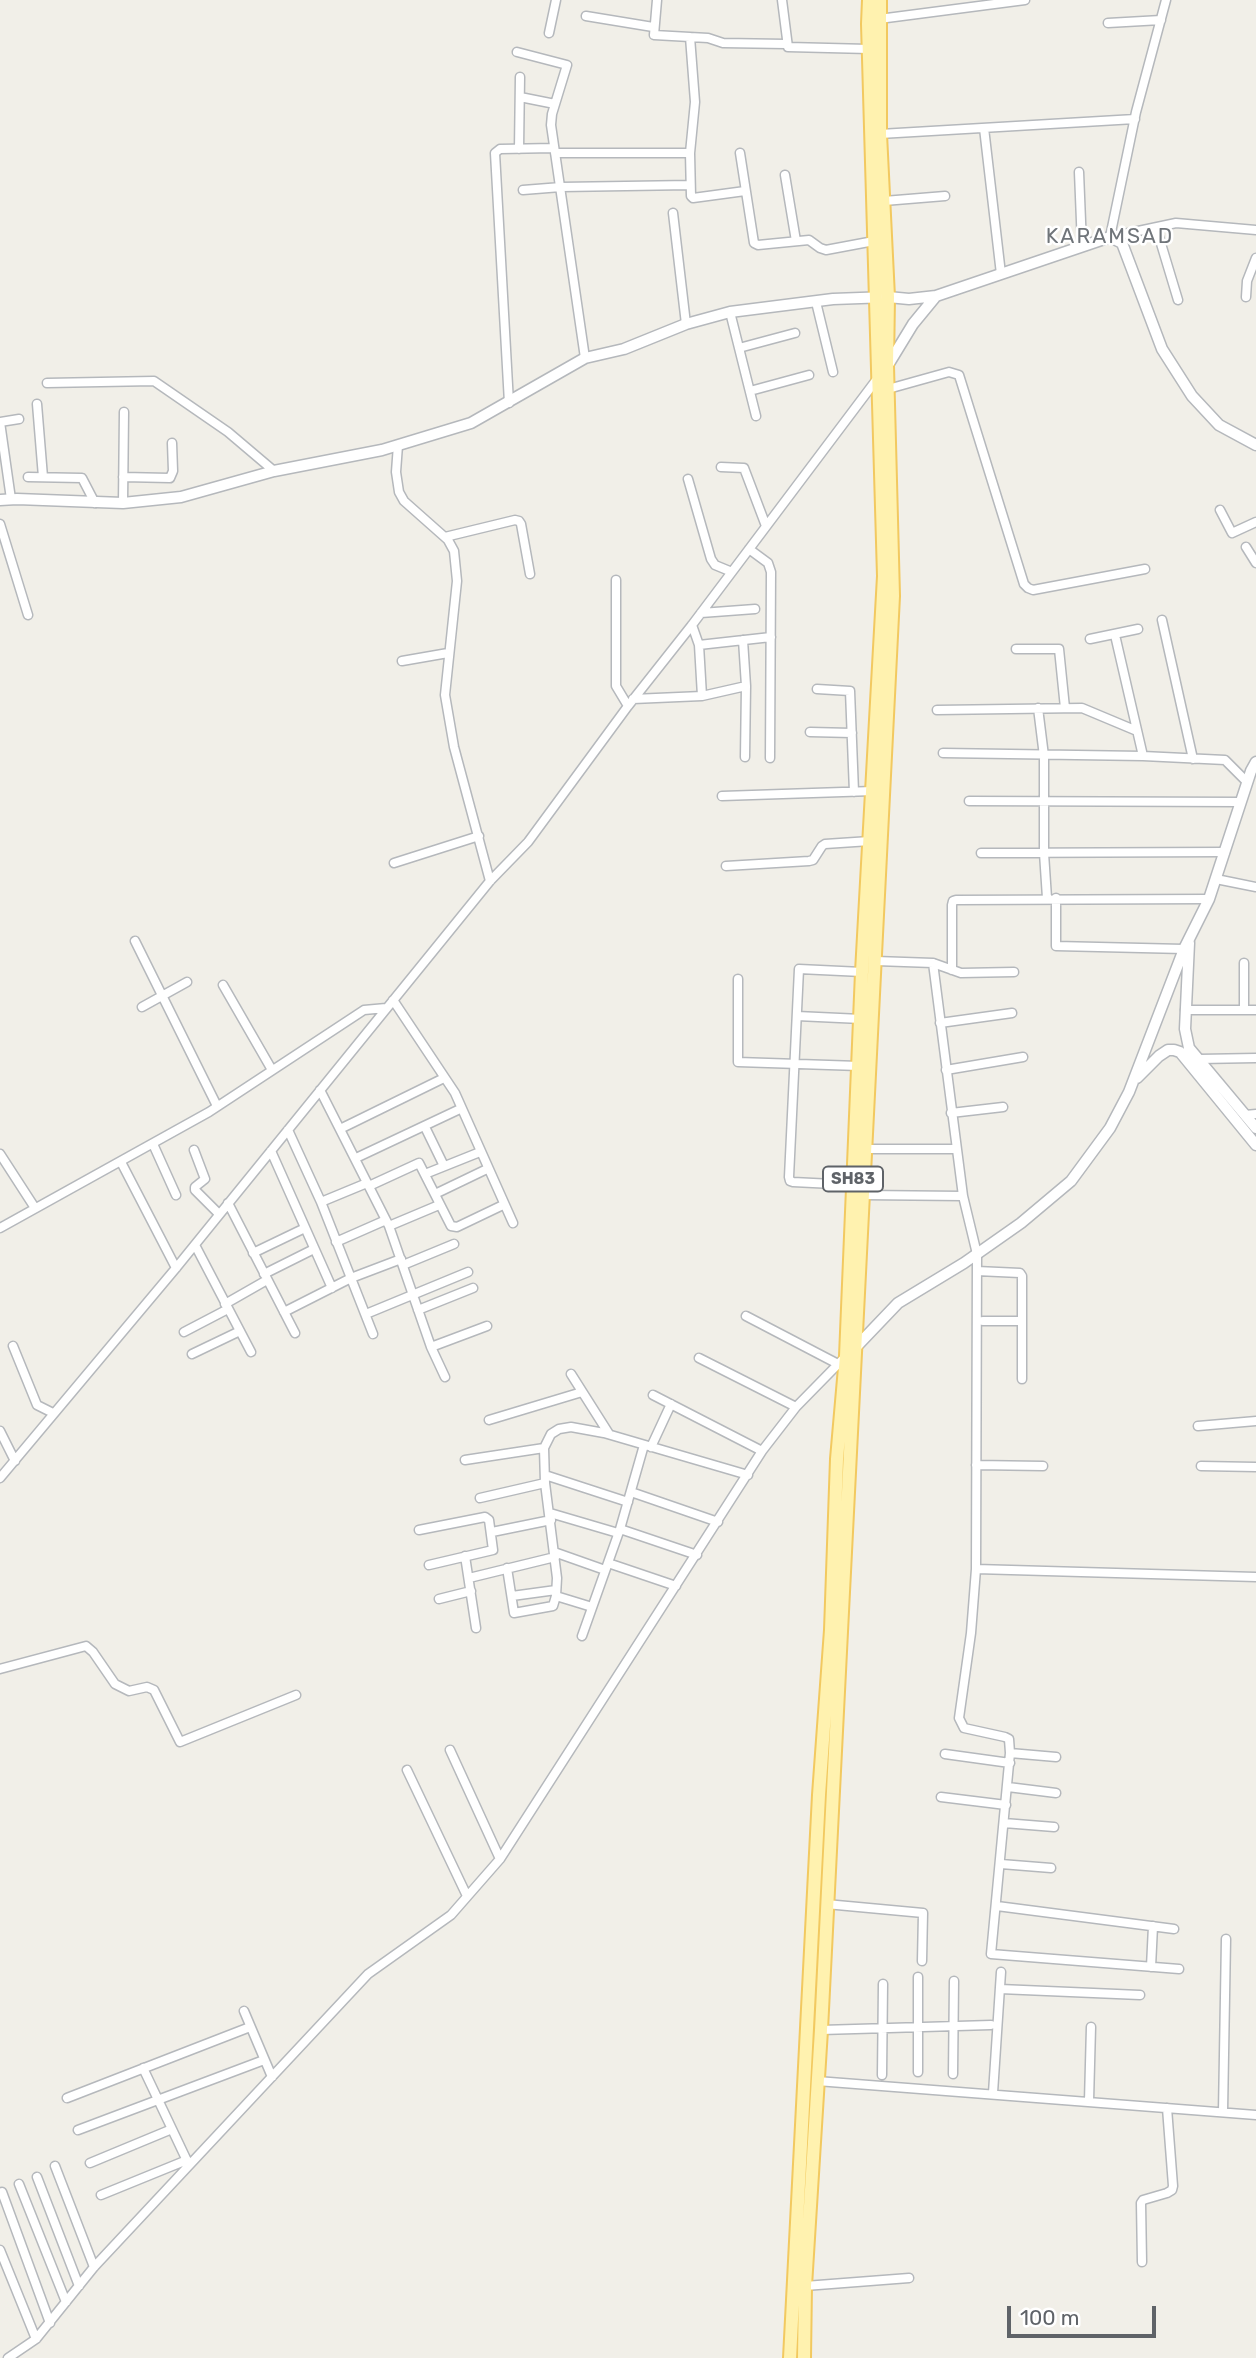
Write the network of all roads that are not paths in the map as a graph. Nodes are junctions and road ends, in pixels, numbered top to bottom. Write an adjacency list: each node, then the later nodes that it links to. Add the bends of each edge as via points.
1 (556, 0): 13 (street)
2 (657, 0): 12 (street)
3 (782, 0): 15 (street)
4 (869, 0): 16 (main road, SH83)
5 (880, 0): 9 (main road, SH83)
6 (1025, 0): 9 (street)
7 (1166, 0): 10 (street)
8 (586, 16): 12 (street)
9 (878, 19): 23 (main road, SH83)
10 (1161, 20): 11 (street); 21 (street)
11 (1108, 23)
12 (653, 27): 14 (street, via 654,35)
13 (550, 33)
14 (690, 37): 15 (street, via 723,43); 26 (street, via 695,94)
15 (786, 44): 16 (street, via 792,48)
16 (869, 49): 41 (main road, SH83)
17 (517, 52): 20 (street, via 567,65)
18 (520, 77): 19 (street)
19 (520, 97): 20 (street); 24 (street)
20 (555, 104): 25 (street, via 551,121)
21 (1135, 119): 22 (street); 39 (street)
22 (984, 128): 23 (street); 44 (street)
23 (880, 134): 35 (main road, SH83)
24 (519, 149): 25 (street); 62 (street, via 500,149 494,156)
25 (555, 151): 26 (street); 31 (street)
26 (690, 153): 30 (street)
27 (740, 153): 33 (street)
28 (1079, 172): 42 (street)
29 (785, 176): 40 (street)
30 (690, 185): 31 (street); 33 (street, via 693,198)
31 (561, 187): 32 (street); 54 (street)
32 (523, 190)
33 (745, 191): 40 (street, via 754,243)
34 (945, 196): 35 (street)
35 (884, 201): 46 (main road, SH83)
36 (673, 213): 51 (street)
37 (1156, 227): 38 (street, via 1176,223); 39 (street); 48 (street)
38 (1256, 230)
39 (1110, 237): 42 (street); 69 (street, via 1122,243 1163,349 1192,396 1219,425)
40 (796, 241): 41 (street, via 812,240 826,250)
41 (874, 242): 46 (main road, SH83)
42 (1082, 246): 44 (street)
43 (1256, 258): 47 (street)
44 (1001, 274): 45 (street)
45 (936, 296): 46 (street); 55 (street)
46 (882, 297): 49 (street); 55 (main road, SH83); 58 (main road, SH83)
47 (1246, 297)
48 (1178, 300)
49 (816, 302): 50 (street); 56 (street)
50 (730, 312): 51 (street); 53 (street)
51 (686, 324): 54 (street, via 624,349)
52 (795, 333): 53 (street)
53 (739, 348): 61 (street)
54 (585, 358): 62 (street)
55 (887, 366): 58 (street); 60 (main road, SH83)
56 (832, 372)
57 (809, 374): 61 (street)
58 (877, 380): 83 (street); 124 (main road, SH83, via 884,576)
59 (47, 383): 72 (street, via 154,382 228,432)
60 (888, 389): 88 (street, via 950,372 959,375 1028,588); 145 (main road, SH83, via 894,596)
61 (750, 391): 65 (street)
62 (509, 403): 70 (street, via 471,423)
63 (37, 404): 74 (street)
64 (124, 412): 75 (street)
65 (757, 416)
66 (19, 419): 67 (street)
67 (0, 422): 77 (street)
68 (172, 443): 75 (street, via 170,478)
69 (1256, 445)
70 (398, 446): 72 (street); 84 (street, via 396,472 404,501)
71 (721, 467): 83 (street, via 744,468)
72 (274, 471): 79 (street, via 181,497)
73 (28, 477): 74 (street)
74 (43, 477): 78 (street, via 82,478)
75 (123, 477): 79 (street)
76 (688, 479): 89 (street, via 710,559)
77 (5, 500): 78 (street)
78 (95, 503): 79 (street)
79 (122, 503)
80 (1220, 510): 81 (street, via 1232,533)
81 (1256, 522)
82 (0, 524): 94 (street)
83 (766, 526): 86 (street)
84 (446, 537): 90 (street, via 519,521); 104 (street, via 457,565)
85 (1246, 547): 87 (street)
86 (750, 549): 89 (street); 99 (street, via 770,566)
87 (1256, 563)
88 (1145, 569)
89 (732, 572): 93 (street)
90 (530, 574)
91 (616, 580): 109 (street, via 616,686)
92 (755, 609): 93 (street)
93 (701, 613): 96 (street)
94 (28, 615)
95 (1162, 620): 121 (street)
96 (692, 625): 102 (street); 109 (street)
97 (1138, 629): 98 (street)
98 (1115, 635): 100 (street); 113 (street)
99 (771, 638): 101 (street); 120 (street)
100 (1090, 639)
101 (743, 640): 102 (street); 106 (street)
102 (699, 645): 108 (street)
103 (1016, 649): 111 (street, via 1059,649)
104 (448, 653): 105 (street); 130 (street, via 446,705)
105 (402, 661)
106 (746, 686): 108 (street); 119 (street)
107 (817, 689): 115 (street, via 850,691)
108 (702, 696): 109 (street)
109 (630, 703): 138 (street, via 528,842)
110 (1038, 708): 111 (street); 112 (street); 117 (street)
111 (1065, 708): 113 (street, via 1090,709)
112 (937, 710)
113 (1138, 731): 118 (street)
114 (810, 732): 115 (street)
115 (852, 733): 125 (street)
116 (943, 753): 117 (street)
117 (1044, 756): 118 (street); 128 (street)
118 (1143, 756): 121 (street)
119 (746, 757)
120 (770, 758)
121 (1193, 759): 123 (street, via 1225,760)
122 (1255, 765): 123 (street)
123 (1247, 782): 129 (street)
124 (873, 791): 125 (street); 131 (main road, SH83)
125 (854, 792): 126 (street)
126 (722, 796)
127 (969, 801): 128 (street)
128 (1044, 801): 129 (street); 134 (street)
129 (1241, 802): 132 (street)
130 (479, 836): 135 (street); 138 (street)
131 (870, 841): 136 (street, via 825,845 809,861); 149 (main road, SH83)
132 (1225, 852): 134 (street); 137 (street)
133 (982, 853): 134 (street)
134 (1044, 853): 140 (street)
135 (394, 863)
136 (726, 866)
137 (1216, 878): 139 (street); 141 (street)
138 (490, 881): 155 (street)
139 (1256, 887)
140 (1052, 898): 141 (street); 144 (street, via 1056,946); 148 (street, via 953,901)
141 (1209, 899): 142 (street)
142 (1190, 939): 144 (street); 157 (street)
143 (135, 941): 154 (street)
144 (1184, 949): 172 (street)
145 (876, 961): 146 (street); 185 (main road, SH83)
146 (933, 963): 148 (street); 163 (street)
147 (1244, 963): 158 (street)
148 (952, 970): 150 (street, via 961,974)
149 (862, 972): 161 (street, via 799,969); 162 (main road, SH83)
150 (1014, 972)
151 (738, 979): 167 (street, via 738,1062)
152 (187, 982): 154 (street)
153 (223, 985): 169 (street)
154 (162, 996): 156 (street); 174 (street)
155 (389, 1004): 169 (street, via 364,1010); 171 (street); 173 (street)
156 (142, 1007)
157 (1185, 1010): 158 (street); 166 (street, via 1189,1048)
158 (1244, 1010): 159 (street)
159 (1256, 1010)
160 (1012, 1013): 163 (street)
161 (797, 1016): 162 (street); 167 (street)
162 (861, 1019): 168 (main road, SH83)
163 (940, 1023): 170 (street)
164 (1023, 1056): 170 (street)
165 (1256, 1058): 166 (street)
166 (1199, 1059): 178 (street)
167 (795, 1065): 168 (street); 197 (street, via 790,1181)
168 (859, 1066): 197 (main road, SH83)
169 (272, 1070): 174 (street)
170 (946, 1070): 177 (street)
171 (444, 1078): 176 (street); 181 (street)
172 (1132, 1082): 184 (street, via 1159,1056 1180,1052); 217 (street, via 1110,1128 1071,1181)
173 (320, 1090): 181 (street); 182 (street)
174 (217, 1106): 183 (street)
175 (1003, 1107): 177 (street)
176 (460, 1109): 179 (street); 189 (street)
177 (951, 1114): 186 (street)
178 (1250, 1114): 180 (street)
179 (425, 1127): 191 (street); 193 (street)
180 (1256, 1128)
181 (340, 1129): 191 (street)
182 (288, 1130): 188 (street); 202 (street)
183 (153, 1144): 192 (street); 199 (street)
184 (1256, 1145)
185 (865, 1149): 186 (street); 200 (main road, SH83)
186 (956, 1149): 201 (street)
187 (194, 1150): 207 (street, via 205,1179 195,1190)
188 (271, 1151): 203 (street); 211 (street)
189 (480, 1152): 193 (street); 194 (street)
190 (0, 1154): 206 (street)
191 (356, 1157): 196 (street)
192 (121, 1162): 206 (street); 219 (street)
193 (444, 1166): 195 (street)
194 (487, 1169): 198 (street); 205 (street)
195 (425, 1174): 196 (street, via 419,1163); 198 (street)
196 (368, 1185): 202 (street); 208 (street)
197 (853, 1185): 243 (main road, SH83)
198 (435, 1194): 204 (street)
199 (176, 1195)
200 (863, 1195): 201 (street); 243 (main road, SH83)
201 (962, 1196): 217 (street)
202 (321, 1202): 212 (street)
203 (228, 1203): 207 (street); 216 (street)
204 (439, 1205): 205 (street, via 454,1227); 208 (street)
205 (503, 1205): 209 (street)
206 (35, 1208): 210 (street)
207 (219, 1214): 214 (street)
208 (387, 1223): 212 (street); 218 (street)
209 (513, 1223)
210 (0, 1228)
211 (305, 1228): 215 (street); 216 (street)
212 (336, 1242): 223 (street)
213 (454, 1244): 218 (street)
214 (195, 1245): 219 (street); 227 (street)
215 (314, 1249): 222 (street); 224 (street)
216 (253, 1253): 222 (street)
217 (976, 1255): 220 (street); 243 (street, via 898,1303)
218 (402, 1262): 223 (street); 226 (street)
219 (176, 1268): 252 (street)
220 (976, 1271): 233 (street, via 1020,1273); 263 (street)
221 (468, 1272): 226 (street)
222 (266, 1277): 227 (street); 229 (street)
223 (351, 1278): 224 (street); 230 (street)
224 (332, 1288): 229 (street)
225 (473, 1289): 228 (street)
226 (413, 1293): 228 (street); 230 (street)
227 (227, 1306): 235 (street); 236 (street)
228 (418, 1310): 240 (street)
229 (284, 1312): 237 (street)
230 (366, 1314): 238 (street)
231 (746, 1316): 243 (street)
232 (983, 1321): 233 (street)
233 (1022, 1321): 247 (street)
234 (487, 1326): 240 (street)
235 (240, 1331): 241 (street); 242 (street)
236 (184, 1332)
237 (295, 1333)
238 (373, 1334)
239 (13, 1346): 252 (street, via 37,1405)
240 (431, 1347): 246 (street)
241 (251, 1352)
242 (192, 1354)
243 (847, 1356): 251 (street); 293 (main road, SH83)
244 (699, 1357): 251 (street)
245 (570, 1374): 248 (street)
246 (445, 1377)
247 (1022, 1379)
248 (582, 1392): 253 (street); 257 (street)
249 (653, 1395): 250 (street)
250 (671, 1404): 258 (street); 260 (street)
251 (796, 1407): 260 (street)
252 (53, 1413): 262 (street)
253 (489, 1420)
254 (1256, 1421): 255 (street)
255 (1198, 1426)
256 (0, 1431): 262 (street)
257 (609, 1434): 258 (street); 259 (street, via 559,1429)
258 (648, 1446): 267 (street); 270 (street)
259 (544, 1448): 261 (street); 269 (street)
260 (762, 1451): 267 (street)
261 (465, 1460)
262 (15, 1461): 268 (street)
263 (976, 1465): 264 (street); 284 (street)
264 (1043, 1466)
265 (1201, 1466): 266 (street)
266 (1256, 1467)
267 (748, 1475): 274 (street)
268 (0, 1478)
269 (545, 1479): 271 (street); 272 (street); 273 (street)
270 (631, 1492): 272 (street); 274 (street)
271 (480, 1498)
272 (628, 1502): 276 (street)
273 (551, 1516): 276 (street); 277 (street); 278 (street)
274 (718, 1522): 279 (street)
275 (419, 1530): 277 (street, via 485,1517)
276 (619, 1531): 279 (street); 283 (street)
277 (492, 1532): 280 (street, via 493,1550)
278 (555, 1555): 282 (street); 283 (street); 289 (street)
279 (696, 1555): 287 (street)
280 (466, 1556): 281 (street); 286 (street)
281 (429, 1564)
282 (507, 1567): 286 (street); 290 (street)
283 (606, 1567): 287 (street); 292 (street)
284 (976, 1569): 285 (street); 299 (street, via 959,1718 964,1728 1009,1739)
285 (1256, 1577)
286 (469, 1578): 288 (street)
287 (676, 1586): 310 (street)
288 (471, 1591): 291 (street); 294 (street)
289 (556, 1593): 290 (street); 290 (street, via 550,1608 515,1614); 292 (street)
290 (512, 1595)
291 (439, 1599)
292 (592, 1607): 295 (street)
293 (836, 1616): 314 (main road, SH83); 369 (main road, SH83, via 819,1795)
294 (476, 1628)
295 (582, 1636)
296 (0, 1669): 297 (street, via 86,1646 115,1684 130,1691 153,1690 182,1742)
297 (296, 1695)
298 (450, 1750): 310 (street)
299 (1010, 1752): 301 (street); 302 (street)
300 (945, 1754): 302 (street)
301 (1056, 1757)
302 (1010, 1763): 304 (street)
303 (407, 1770): 313 (street)
304 (1007, 1787): 305 (street); 307 (street)
305 (1056, 1793)
306 (941, 1797): 307 (street)
307 (1006, 1805): 308 (street)
308 (1004, 1823): 309 (street); 311 (street)
309 (1055, 1827)
310 (500, 1859): 313 (street)
311 (1000, 1864): 312 (street); 315 (street)
312 (1051, 1868)
313 (467, 1896): 341 (street, via 451,1915 368,1974)
314 (826, 1904): 319 (street, via 923,1913); 335 (main road, SH83)
315 (997, 1906): 316 (street); 320 (street, via 991,1948 996,1956)
316 (1153, 1926): 317 (street); 320 (street)
317 (1174, 1928)
318 (1226, 1939): 348 (street)
319 (922, 1961)
320 (1151, 1967): 321 (street)
321 (1179, 1969)
322 (1001, 1972): 326 (street)
323 (918, 1977): 332 (street)
324 (954, 1982): 330 (street)
325 (883, 1984): 334 (street)
326 (1000, 1989): 327 (street); 343 (street)
327 (1140, 1995)
328 (244, 2011): 331 (street)
329 (991, 2025): 330 (street)
330 (955, 2026): 332 (street); 339 (street)
331 (250, 2027): 336 (street); 337 (street)
332 (917, 2027): 334 (street); 338 (street)
333 (1091, 2027): 346 (street)
334 (882, 2028): 335 (street); 340 (street)
335 (821, 2030): 342 (main road, SH83)
336 (264, 2060): 341 (street); 345 (street)
337 (143, 2068): 344 (street); 345 (street)
338 (918, 2072)
339 (953, 2074)
340 (882, 2075)
341 (272, 2077): 352 (street)
342 (817, 2081): 343 (street); 364 (main road, SH83)
343 (993, 2093): 346 (street)
344 (67, 2098)
345 (158, 2099): 350 (street); 351 (street)
346 (1089, 2101): 347 (street)
347 (1167, 2108): 348 (street); 360 (street, via 1173,2186 1141,2203)
348 (1223, 2112): 349 (street)
349 (1256, 2115)
350 (172, 2129): 352 (street); 353 (street)
351 (78, 2130)
352 (188, 2162): 358 (street); 361 (street)
353 (90, 2164)
354 (55, 2166): 361 (street)
355 (37, 2177): 363 (street)
356 (19, 2184): 365 (street)
357 (2, 2192): 366 (street)
358 (101, 2195)
359 (0, 2250): 367 (street)
360 (1142, 2262)
361 (94, 2267): 363 (street)
362 (908, 2278): 364 (street)
363 (79, 2286): 365 (street)
364 (805, 2286): 370 (main road, SH83)
365 (66, 2302): 366 (street)
366 (50, 2323): 367 (street)
367 (36, 2339): 368 (street)
368 (8, 2358)
369 (790, 2358)
370 (804, 2358)

